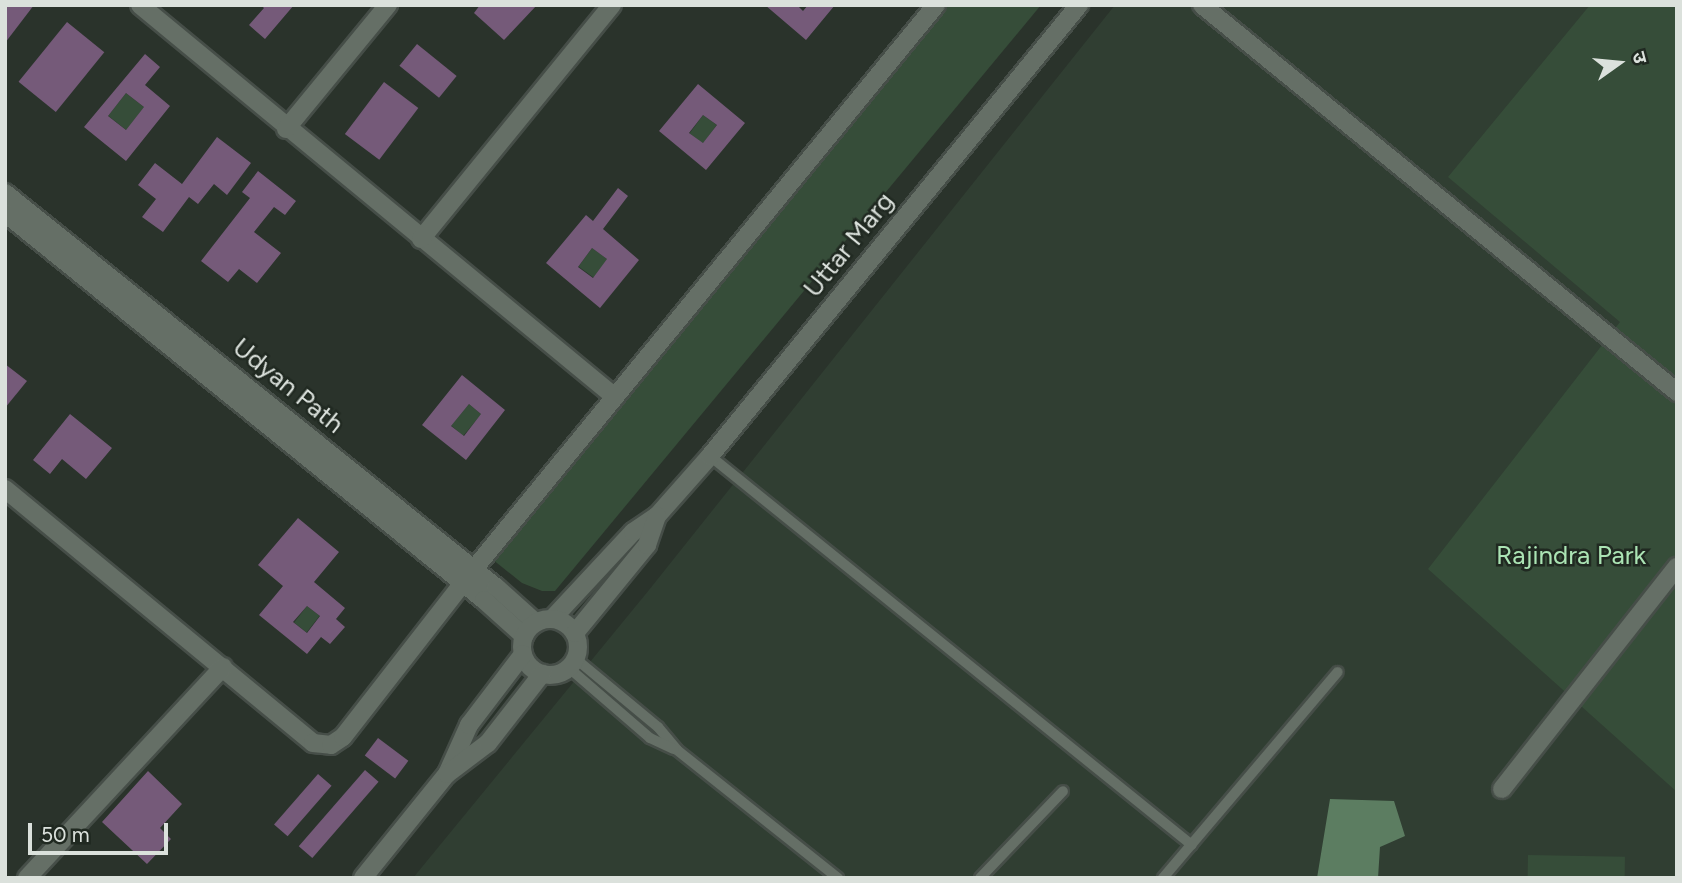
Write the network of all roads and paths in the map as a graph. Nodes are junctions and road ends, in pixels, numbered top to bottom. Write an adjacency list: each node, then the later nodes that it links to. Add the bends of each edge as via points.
1 (140, 5): 7 (street)
2 (612, 5): 10 (street)
3 (936, 5): 12 (street)
4 (1080, 5): 13 (street, Uttar Marg)
5 (378, 9): 7 (street)
6 (1213, 9): 11 (street)
7 (286, 129): 10 (street)
8 (5, 193): 17 (street, Udyan Path)
9 (5, 213): 17 (street, Udyan Path)
10 (421, 239): 12 (street)
11 (1677, 391)
12 (615, 397): 17 (street)
13 (710, 456): 15 (street, Uttar Marg); 27 (lane)
14 (5, 489): 21 (street)
15 (657, 516): 18 (street, Uttar Marg, via 632,532); 19 (street, Uttar Marg, via 647,545)
16 (1677, 567): 25 (street)
17 (469, 576): 18 (street, Udyan Path); 21 (street, via 343,737 331,745 313,743)
18 (534, 633): 19 (street, via 569,625); 23 (street, via 534,669); 24 (street, Uttar Marg, via 470,725)
19 (575, 633): 20 (street, via 578,642)
20 (572, 663): 23 (street, via 551,675); 30 (lane, via 658,727 677,750)
21 (223, 667): 28 (street)
22 (1338, 672): 27 (lane)
23 (542, 674): 24 (street, Uttar Marg, via 488,743)
24 (447, 774): 29 (street, Uttar Marg)
25 (1502, 789)
26 (1063, 791): 31 (lane)
27 (1192, 845): 32 (lane)
28 (27, 878)
29 (363, 878)
30 (838, 878)
31 (979, 878)
32 (1163, 878)

